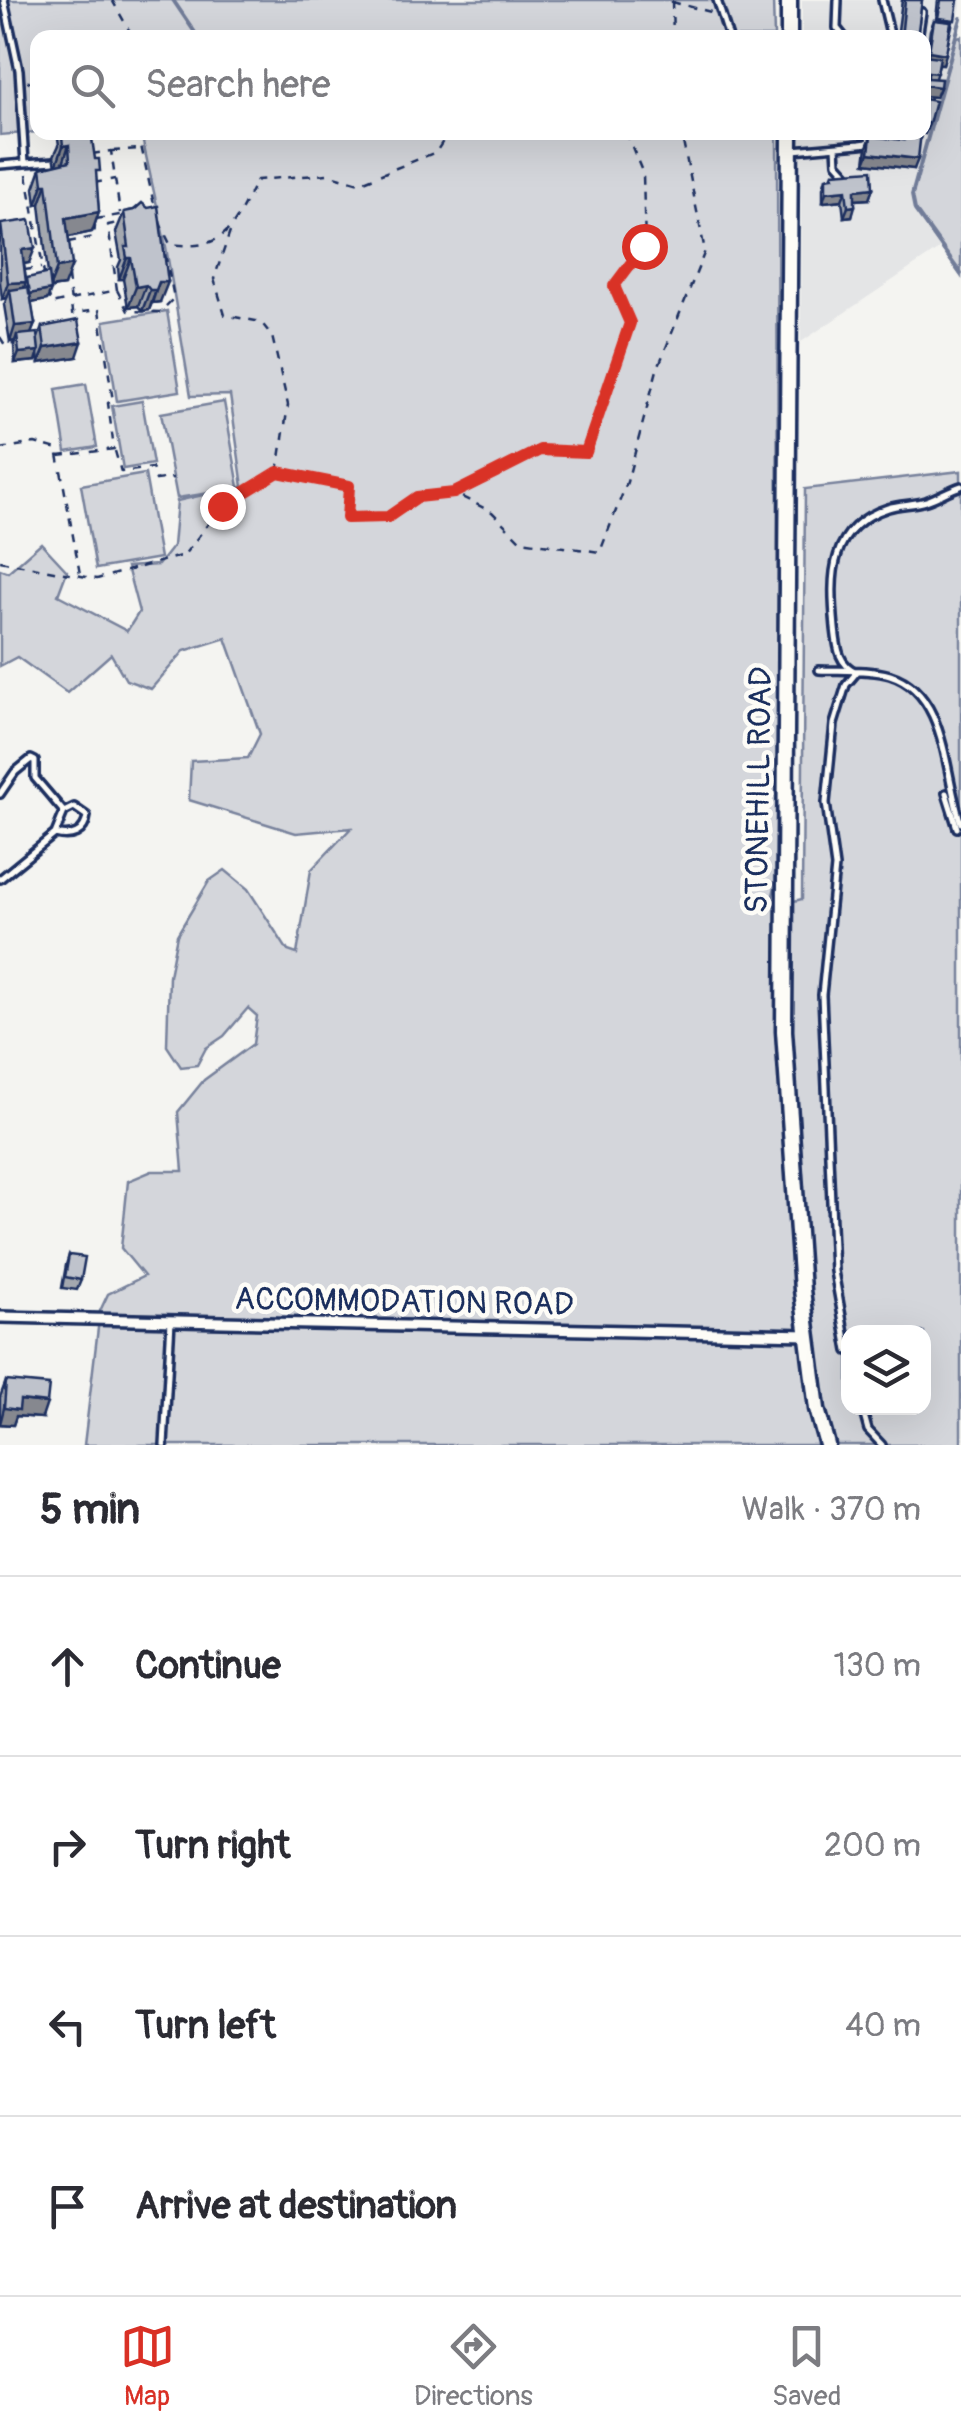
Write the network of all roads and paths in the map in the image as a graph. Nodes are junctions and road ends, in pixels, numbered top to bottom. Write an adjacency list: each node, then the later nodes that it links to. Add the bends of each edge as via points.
1 (4, 0): 29 (lane, via 19,70)
2 (112, 0): 10 (path)
3 (717, 0): 9 (lane)
4 (789, 0): 13 (street)
5 (838, 0): 14 (lane)
6 (882, 0): 15 (lane)
7 (672, 1): 9 (path); 11 (path)
8 (922, 12): 16 (lane)
9 (722, 15): 12 (lane)
10 (129, 30)
11 (673, 30)
12 (727, 30)
13 (790, 30)
14 (839, 30)
15 (888, 30)
16 (919, 30)
17 (139, 140): 24 (path)
18 (444, 140): 36 (path, via 436,152 360,183 328,174 257,180)
19 (629, 140): 53 (path, via 644,174 644,246 614,286 630,323 586,452 540,450)
20 (683, 140): 53 (path, via 705,251 657,370 600,552 521,541 492,512)
21 (790, 140): 25 (street, STONEHILL ROAD)
22 (869, 140): 23 (lane)
23 (836, 146): 25 (lane); 31 (lane, via 841,170)
24 (140, 148): 26 (path); 35 (path)
25 (790, 150): 67 (street, STONEHILL ROAD, via 784,1031)
26 (111, 151): 27 (path); 32 (path)
27 (90, 154)
28 (55, 161): 29 (lane)
29 (26, 162): 30 (lane); 38 (path)
30 (0, 165)
31 (856, 176)
32 (115, 179): 33 (path); 34 (path)
33 (92, 183)
34 (120, 215): 37 (path, via 95,219 94,237); 41 (path, via 121,222 108,224)
35 (157, 217): 36 (path, via 170,244 198,248); 41 (path, via 174,298 160,312 128,311)
36 (230, 230): 50 (path, via 214,279 224,316 261,322 272,336 288,405)
37 (63, 243)
38 (43, 268): 40 (path); 42 (path, via 51,304)
39 (67, 270): 42 (path)
40 (14, 271)
41 (117, 290): 42 (path)
42 (70, 299): 43 (path)
43 (72, 313): 44 (path); 48 (path, via 99,310)
44 (74, 324)
45 (0, 338): 46 (path, via 5,345)
46 (22, 342)
47 (0, 449): 49 (path, via 34,443 58,449)
48 (114, 449): 49 (path); 51 (path, via 120,472 152,468 156,480)
49 (59, 456): 55 (path)
50 (278, 472): 53 (path, via 349,486 347,518 388,517 417,497); 55 (path, via 222,506 184,556 97,579)
51 (173, 478)
52 (961, 486): 57 (lane, via 864,517 844,538 832,604 837,649)
53 (454, 493)
54 (0, 561): 55 (path)
55 (80, 576)
56 (820, 670): 57 (lane)
57 (857, 672): 61 (lane, via 894,676 924,698); 66 (lane, via 846,684 834,724 826,803 835,867 822,995 834,1271)
58 (946, 792): 61 (lane)
59 (0, 794): 60 (lane, via 31,759 35,778)
60 (64, 812): 62 (lane); 62 (lane, via 79,809 86,821 73,835)
61 (959, 826)
62 (55, 834): 63 (lane)
63 (0, 879)
64 (0, 1317): 65 (street, ACCOMMODATION ROAD)
65 (171, 1321): 67 (street, ACCOMMODATION ROAD); 69 (lane)
66 (843, 1325)
67 (808, 1335): 70 (street, STONEHILL ROAD)
68 (864, 1415): 71 (lane)
69 (164, 1445)
70 (827, 1445)
71 (882, 1445)

